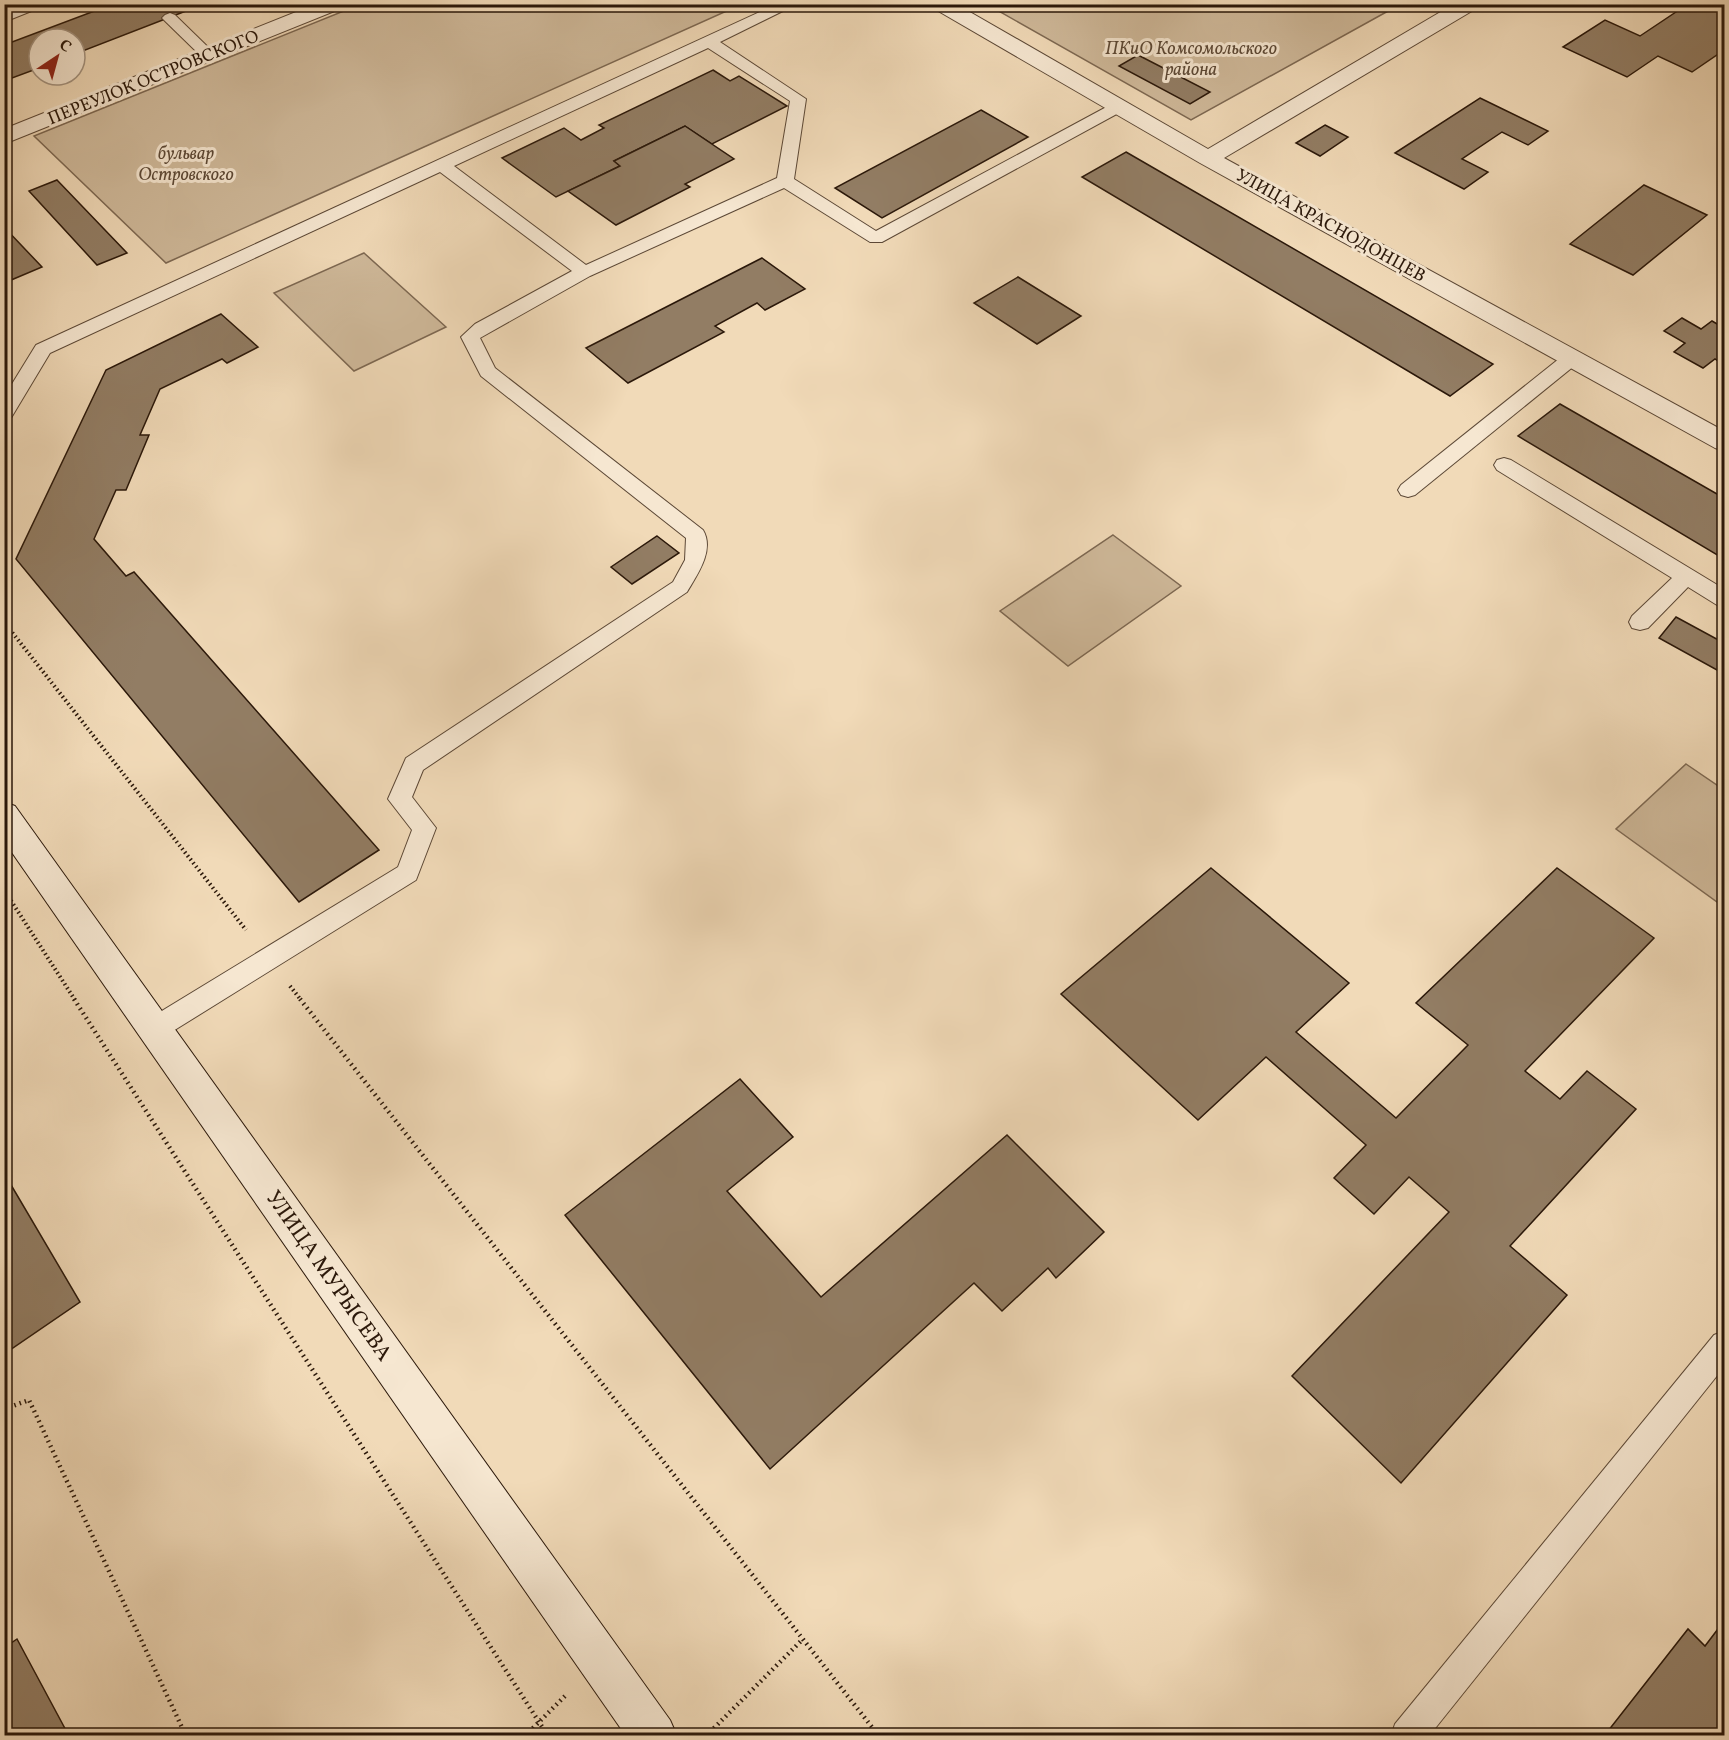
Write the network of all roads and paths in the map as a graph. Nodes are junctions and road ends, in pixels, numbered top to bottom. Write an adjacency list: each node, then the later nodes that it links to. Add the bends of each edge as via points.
1 (42, 4): 6 (lane)
2 (335, 4): 9 (street, ПЕРЕУЛОК ОСТРОВСКОГО)
3 (790, 4): 8 (lane)
4 (940, 4): 10 (street, УЛИЦА КРАСНОДОНЦЕВ)
5 (1470, 4): 12 (street)
6 (4, 18)
7 (170, 18): 9 (lane)
8 (709, 42): 13 (lane); 14 (lane, via 798,99)
9 (208, 55): 11 (street, ПЕРЕУЛОК ОСТРОВСКОГО)
10 (1118, 107): 12 (street, УЛИЦА КРАСНОДОНЦЕВ); 14 (lane, via 876,238)
11 (4, 136)
12 (1208, 158): 16 (street, УЛИЦА КРАСНОДОНЦЕВ)
13 (442, 165): 15 (lane); 17 (lane, via 43,349)
14 (785, 181): 15 (lane)
15 (584, 272): 27 (lane, via 470,337 488,372 696,535 695,560 680,587 414,764 400,798 424,828 408,873)
16 (1572, 357): 18 (street, УЛИЦА КРАСНОДОНЦЕВ); 20 (lane)
17 (4, 413)
18 (1725, 442)
19 (1504, 465): 21 (lane)
20 (1408, 490)
21 (1687, 576): 22 (lane); 24 (lane)
22 (1725, 599)
23 (4, 622): 27 (path)
24 (1640, 622)
25 (4, 815): 28 (street, УЛИЦА МУРЫСЕВА)
26 (4, 891): 33 (path)
27 (269, 959): 28 (lane); 31 (path)
28 (156, 1028): 32 (street, УЛИЦА МУРЫСЕВА)
29 (1725, 1345): 40 (lane)
30 (4, 1409): 34 (path, via 29,1400)
31 (803, 1639): 38 (path); 39 (path)
32 (601, 1659): 33 (path); 37 (street, УЛИЦА МУРЫСЕВА)
33 (539, 1722): 35 (path); 36 (path)
34 (186, 1736)
35 (525, 1736)
36 (548, 1736)
37 (654, 1736)
38 (706, 1736)
39 (879, 1736)
40 (1407, 1736)

